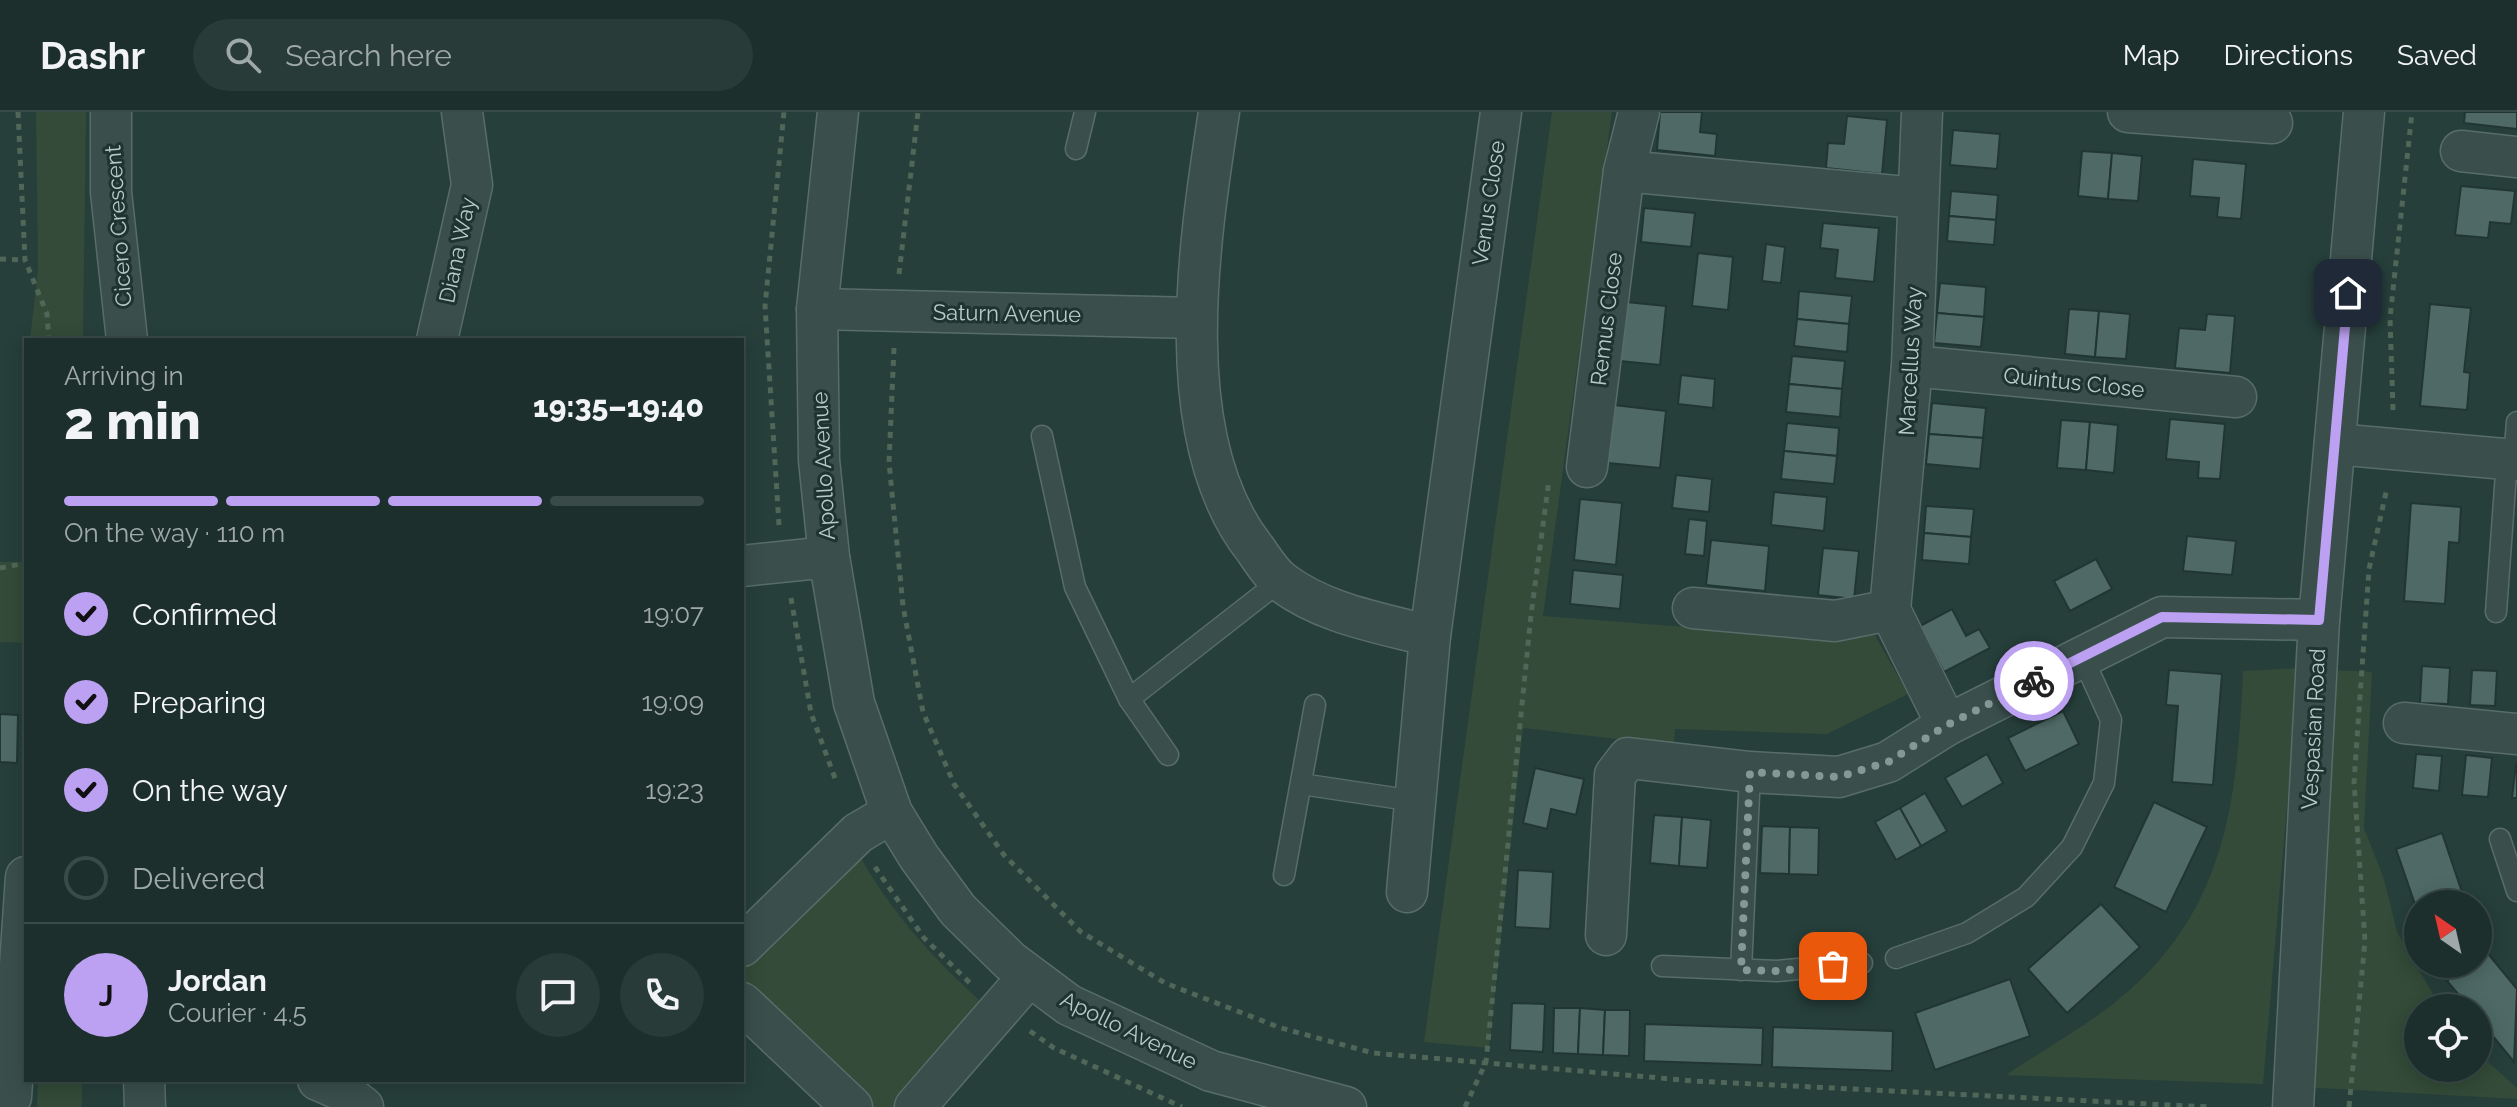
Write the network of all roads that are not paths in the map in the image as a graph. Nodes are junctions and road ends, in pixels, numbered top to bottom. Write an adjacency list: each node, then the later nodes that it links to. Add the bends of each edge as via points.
1 (111, 112): 19 (street, Cicero Crescent, via 111,192)
2 (462, 112): 20 (street, Diana Way, via 472,185)
3 (838, 112): 17 (street, Apollo Avenue)
4 (1085, 112): 12 (lane)
5 (1219, 112): 18 (street, via 1202,220)
6 (1501, 112): 34 (street, Venus Close)
7 (1639, 112): 15 (street, Remus Close)
8 (1922, 112): 16 (street, Marcellus Way)
9 (2128, 112): 11 (street)
10 (2364, 112): 24 (street, Vespasian Road)
11 (2272, 123)
12 (1076, 149)
13 (2461, 151): 14 (street)
14 (2517, 157)
15 (1624, 171): 16 (street); 26 (street, Remus Close)
16 (1917, 198): 21 (street, Marcellus Way)
17 (817, 309): 18 (street, Saturn Avenue); 27 (street, Apollo Avenue, via 819,460)
18 (1196, 318): 29 (street, via 1210,462 1238,527)
19 (127, 338)
20 (437, 338)
21 (1912, 366): 22 (street, Quintus Close); 31 (street, Marcellus Way)
22 (2236, 397)
23 (1042, 436): 36 (lane, via 1075,587)
24 (2335, 444): 25 (street, via 2395,451); 33 (street, Vespasian Road)
25 (2514, 450): 32 (lane)
26 (1569, 470)
27 (829, 557): 28 (street); 45 (street, Apollo Avenue, via 854,703)
28 (744, 566)
29 (1280, 581): 34 (street, via 1336,611); 36 (lane)
30 (1693, 608): 31 (street, via 1835,621)
31 (1890, 610): 39 (street)
32 (2496, 612)
33 (2319, 620): 35 (street, via 2162,617); 67 (street, Vespasian Road)
34 (1430, 636): 44 (street)
35 (2082, 656): 39 (street); 53 (lane, via 2111,720 2104,783 2072,847 2026,897 1967,933)
36 (1129, 699): 41 (lane)
37 (1315, 705): 43 (lane)
38 (2404, 723): 40 (street)
39 (1947, 725): 42 (street, via 1888,762 1839,777)
40 (2517, 734)
41 (1168, 755)
42 (1750, 772): 51 (street, via 1628,758 1615,775); 56 (lane)
43 (1301, 784): 44 (lane); 47 (lane)
44 (1415, 801): 49 (street)
45 (892, 813): 52 (street, via 858,833); 57 (street, Apollo Avenue, via 958,910)
46 (2500, 839): 48 (lane)
47 (1284, 875)
48 (2517, 891)
49 (1407, 892)
50 (24, 900): 61 (street)
51 (1606, 935)
52 (744, 944)
53 (1896, 958)
54 (1862, 963): 56 (lane)
55 (1662, 966): 56 (lane)
56 (1741, 970)
57 (1029, 976): 65 (street); 66 (street, Apollo Avenue, via 1069,1005 1211,1071)
58 (744, 1005): 64 (street)
59 (144, 1082): 62 (street)
60 (323, 1082): 63 (street)
61 (7, 1100)
62 (145, 1107)
63 (363, 1107)
64 (852, 1107)
65 (915, 1107)
66 (1346, 1107)
67 (2293, 1107)

